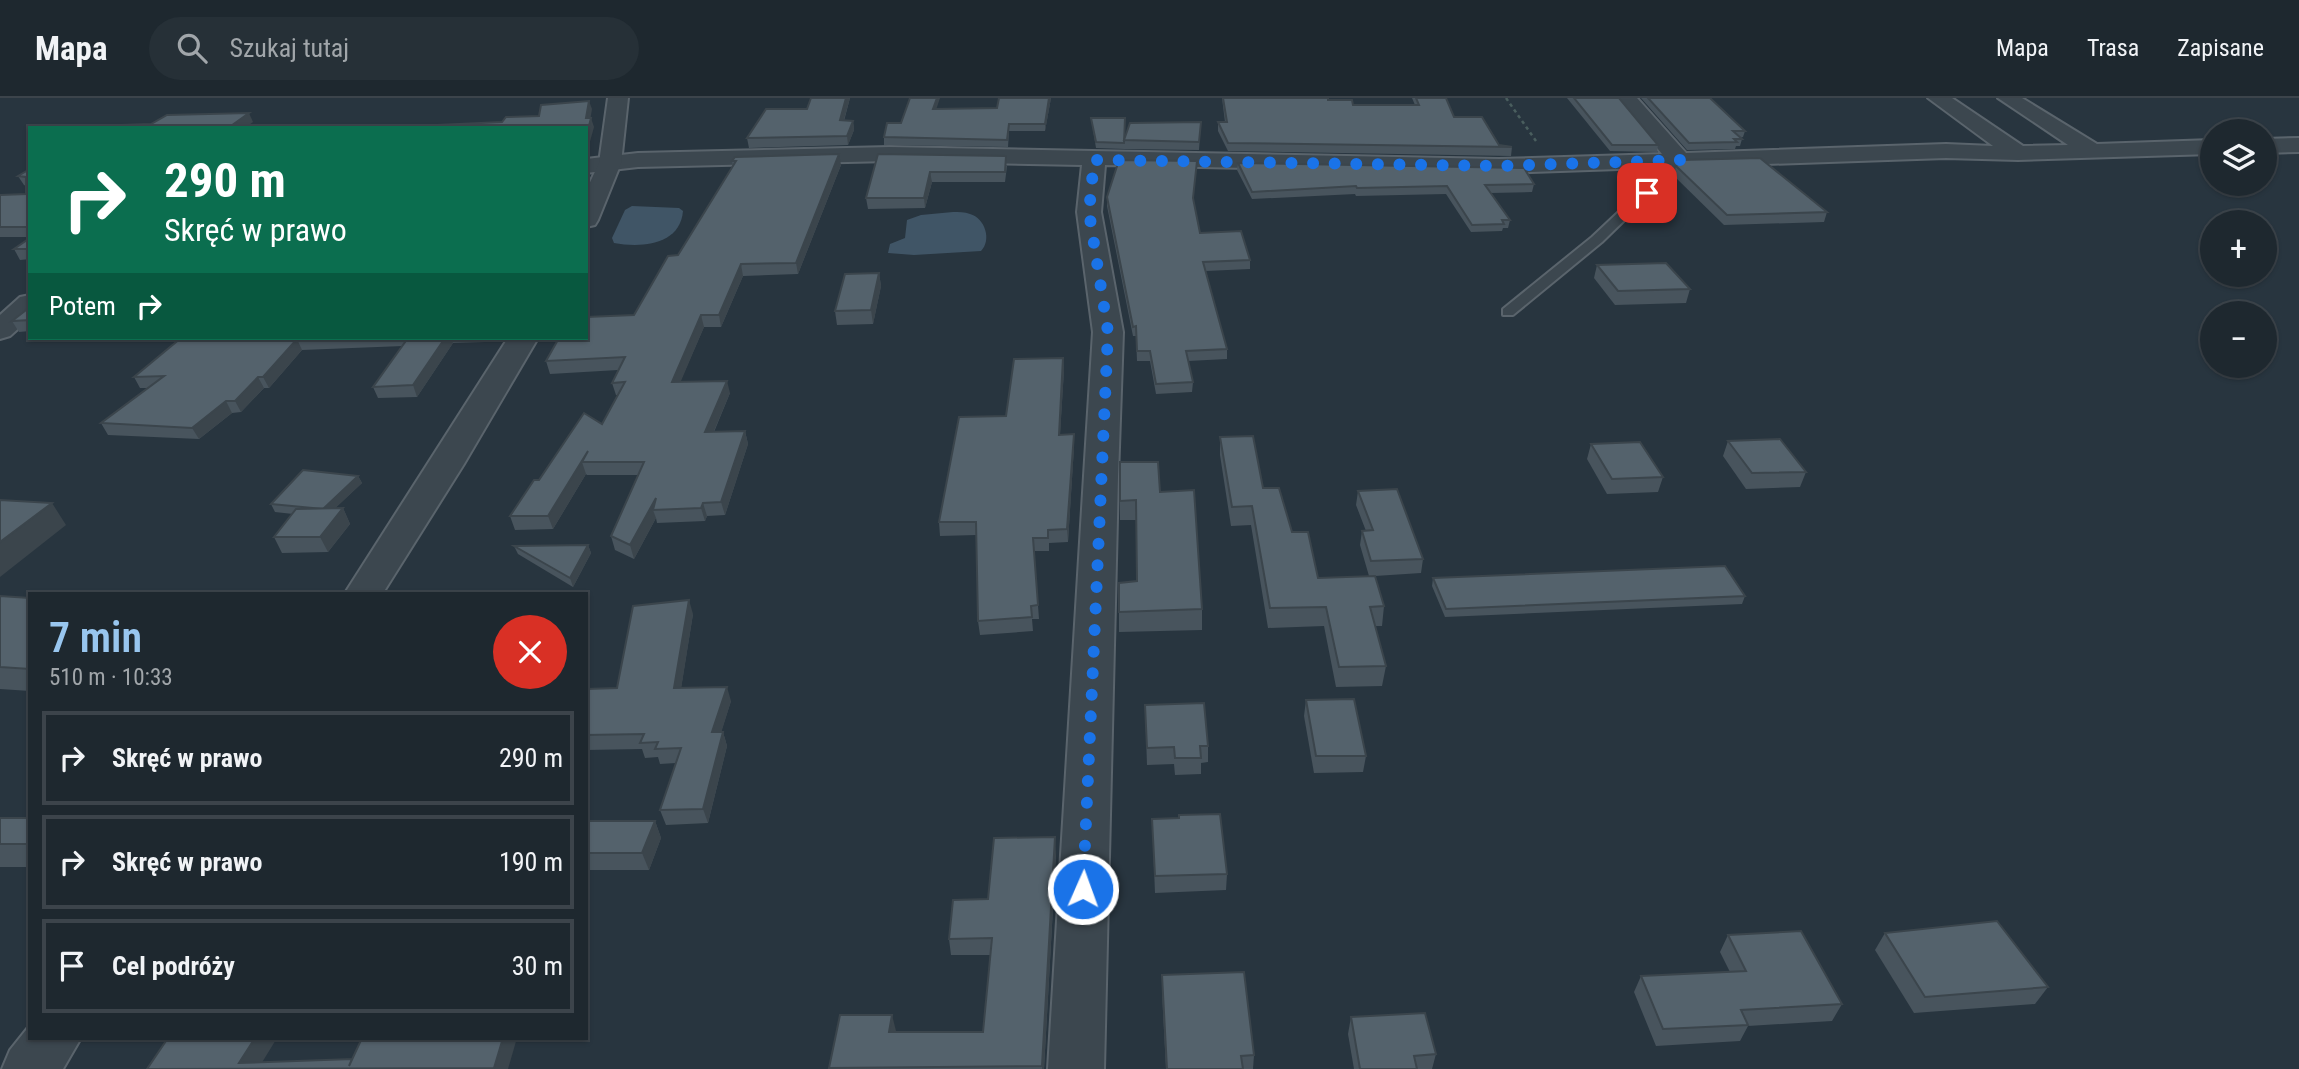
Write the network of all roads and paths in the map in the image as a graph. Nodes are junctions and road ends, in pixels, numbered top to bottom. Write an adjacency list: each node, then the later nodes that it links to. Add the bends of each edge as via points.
1 (618, 98): 13 (street)
2 (1506, 98): 14 (path)
3 (1626, 98): 12 (street)
4 (1937, 98): 10 (street)
5 (2008, 98): 9 (street)
6 (2299, 145): 7 (street)
7 (2277, 146)
8 (2200, 147): 9 (street)
9 (2090, 149): 10 (street)
10 (2018, 153): 12 (street)
11 (1094, 160): 13 (street, via 877,154); 14 (street); 24 (street, via 1089,212 1108,332 1107,383)
12 (1680, 160): 14 (street); 18 (lane, via 1614,226)
13 (610, 163): 15 (street); 16 (street)
14 (1553, 164)
15 (588, 166)
16 (588, 215)
17 (28, 305): 19 (street)
18 (1508, 312)
19 (0, 330)
20 (522, 340): 21 (street)
21 (365, 592)
22 (52, 1040): 23 (street)
23 (30, 1069)
24 (1076, 1069)

